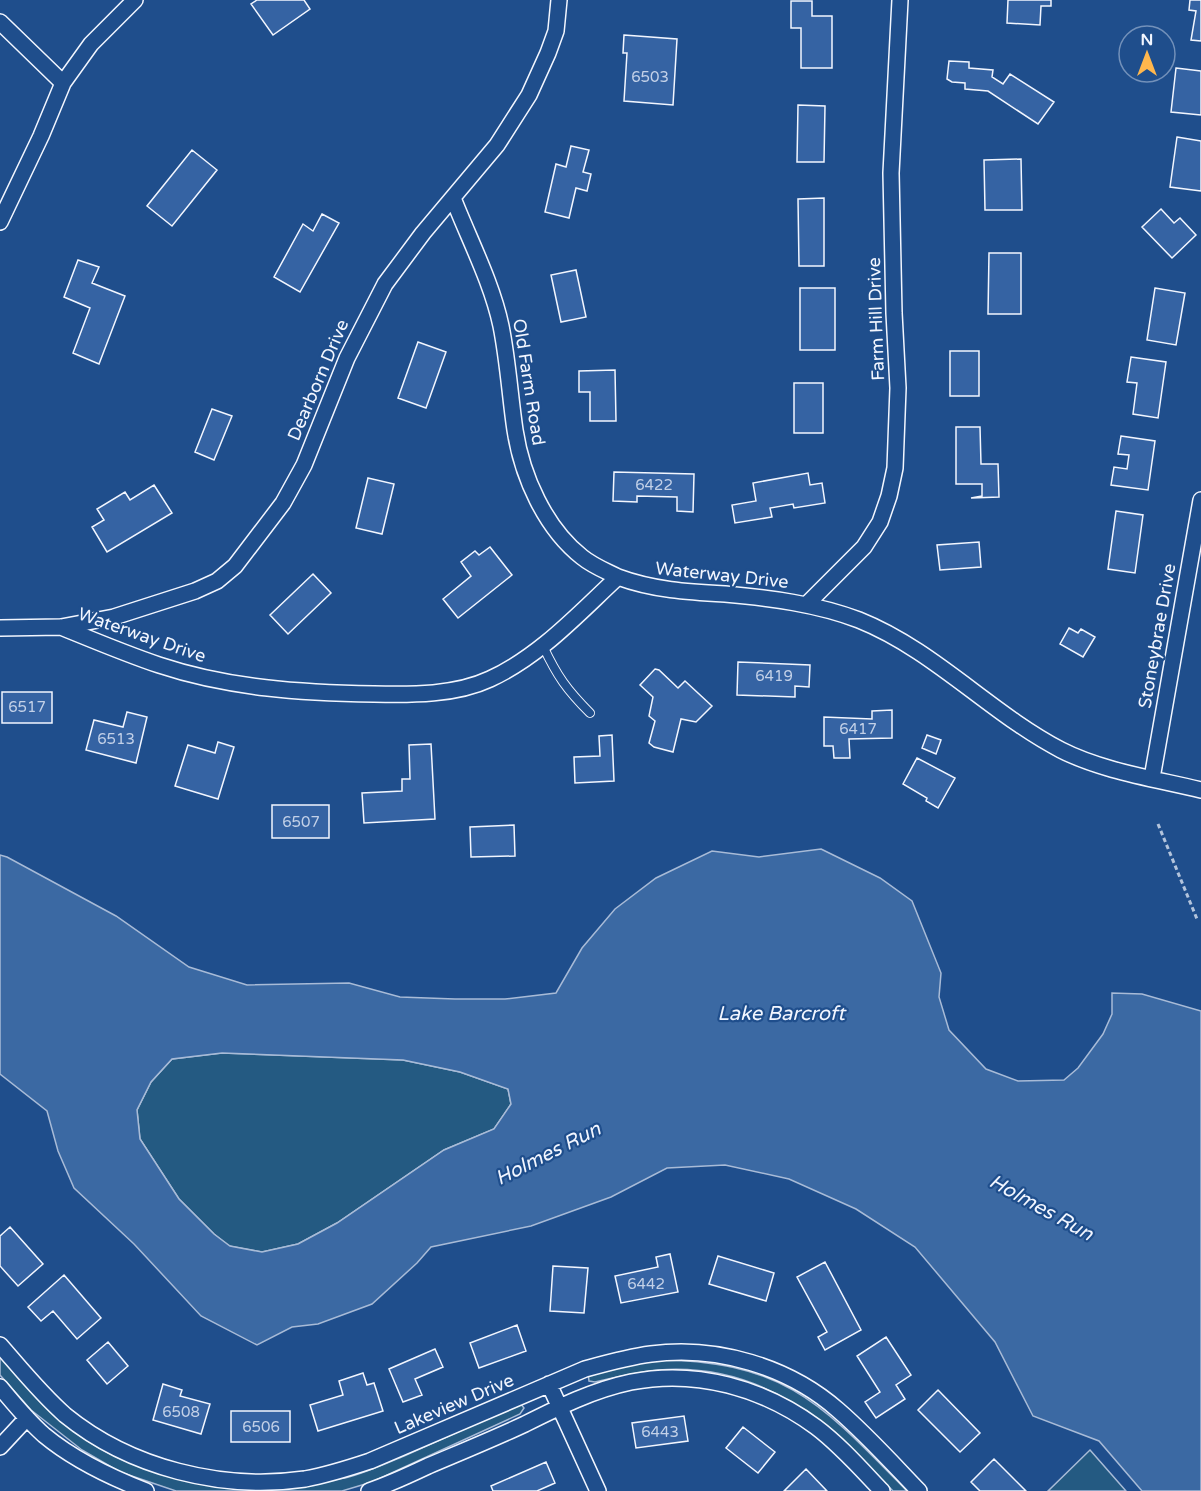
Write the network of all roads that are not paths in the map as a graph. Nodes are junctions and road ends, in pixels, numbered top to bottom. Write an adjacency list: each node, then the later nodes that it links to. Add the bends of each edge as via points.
1 (135, 0): 5 (street, via 91,44)
2 (559, 0): 6 (street, Dearborn Drive, via 556,31 530,95 497,145)
3 (900, 0): 11 (street, Farm Hill Drive, via 891,173 898,388 895,468 880,522 864,547)
4 (0, 22): 5 (street)
5 (63, 83): 7 (street)
6 (453, 198): 10 (street, Old Farm Road, via 492,291 501,327 515,433 535,494 550,521 573,549); 12 (street, Dearborn Drive, via 385,284 347,358 304,465 277,511 235,566 216,581 160,604)
7 (0, 222)
8 (1201, 500): 9 (street, Stoneybrae Drive)
9 (1197, 547): 16 (street, Stoneybrae Drive)
10 (618, 578): 11 (street, Waterway Drive, via 666,590); 14 (street, Waterway Drive)
11 (806, 605): 16 (street, Waterway Drive, via 853,618 902,642 1061,750)
12 (61, 627): 13 (street, Dearborn Drive); 14 (street, Waterway Drive, via 159,665 202,677 252,687 320,693 398,694 471,686 513,667)
13 (0, 628)
14 (543, 646): 15 (lane, via 555,673)
15 (591, 713)
16 (1152, 778): 17 (street, Waterway Drive)
17 (1201, 790)
18 (0, 1345): 19 (street, Lakeview Drive, via 65,1415 101,1439 159,1466 230,1482 265,1483 337,1472)
19 (549, 1384): 21 (street); 28 (street, Lakeview Drive, via 622,1358 654,1353 690,1352 751,1362 800,1385 837,1409)
20 (0, 1387): 22 (street)
21 (559, 1407): 25 (street); 26 (street); 27 (street, via 632,1382 667,1378 730,1385 759,1394 817,1428)
22 (27, 1418): 23 (street); 24 (street, via 45,1436 82,1461)
23 (0, 1447)
24 (146, 1491)
25 (369, 1491)
26 (598, 1491)
27 (882, 1491)
28 (919, 1491)

